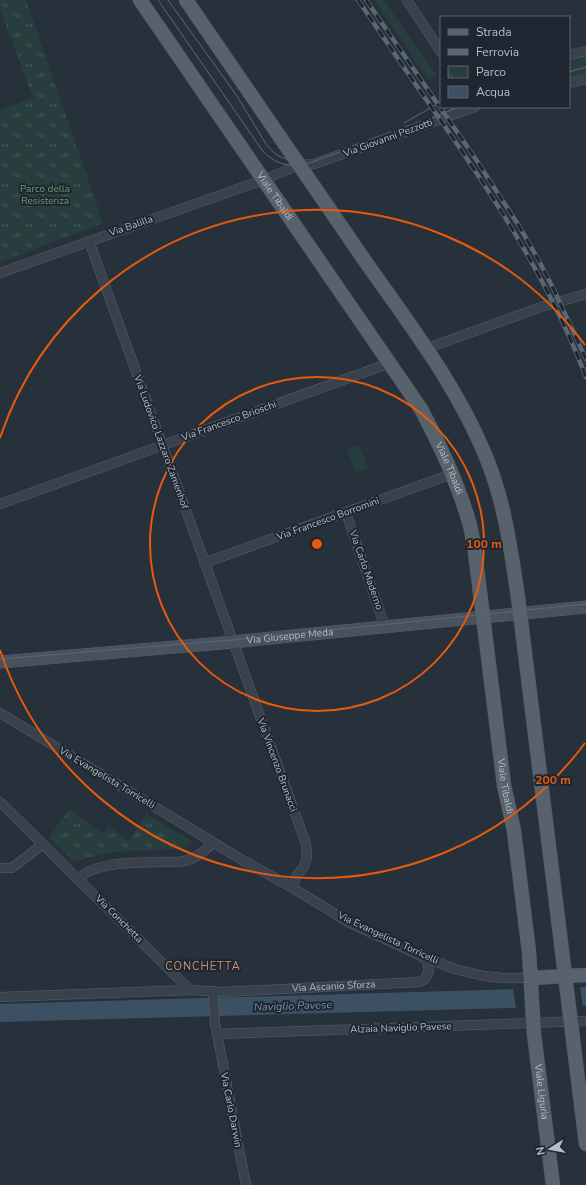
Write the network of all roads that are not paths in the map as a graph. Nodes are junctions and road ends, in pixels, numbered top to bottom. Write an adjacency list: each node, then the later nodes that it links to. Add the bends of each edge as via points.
1 (140, 0): 11 (main road, Viale Tibaldi)
2 (186, 0): 10 (main road)
3 (406, 0): 4 (street)
4 (440, 51)
5 (586, 51): 6 (street)
6 (570, 55)
7 (586, 79): 8 (street)
8 (570, 83)
9 (472, 108): 10 (street, Via Giovanni Pezzotti, via 314,164)
10 (299, 165): 11 (street, Via Giovanni Pezzotti); 15 (main road)
11 (263, 180): 12 (street, Via Balilla); 16 (main road, Viale Tibaldi)
12 (89, 241): 13 (street, Via Balilla); 17 (street, Via Ludovico Lazzaro Zamenhof)
13 (0, 273)
14 (586, 294): 15 (street)
15 (425, 348): 23 (main road, via 469,421 488,462 511,548)
16 (390, 363): 17 (street, Via Francesco Brioschi); 18 (main road, Viale Tibaldi, via 421,409)
17 (162, 445): 19 (street, Via Francesco Brioschi); 21 (street, Via Ludovico Lazzaro Zamenhof)
18 (452, 474): 20 (street, Via Francesco Borromini); 24 (main road, Viale Tibaldi, via 470,524)
19 (0, 504)
20 (346, 513): 21 (street, Via Francesco Borromini); 25 (street, Via Carlo Maderno)
21 (204, 563): 26 (street, Via Ludovico Lazzaro Zamenhof)
22 (584, 607): 23 (street, Via Giuseppe Meda)
23 (520, 613): 24 (street, Via Giuseppe Meda); 37 (main road)
24 (483, 617): 25 (street, Via Giuseppe Meda); 38 (main road, Viale Tibaldi, via 504,785 515,839 530,952)
25 (385, 627): 26 (street, Via Giuseppe Meda)
26 (233, 642): 27 (street, Via Giuseppe Meda); 34 (street, Via Vincenzo Brunacci, via 306,844 307,857)
27 (0, 662)
28 (0, 713): 30 (street, Via Evangelista Torricelli)
29 (0, 802): 31 (street, Via Conchetta)
30 (213, 842): 33 (street, via 189,860 108,866 89,871); 34 (street, Via Evangelista Torricelli)
31 (43, 844): 32 (street, via 12,868); 33 (street, Via Conchetta)
32 (0, 868)
33 (78, 879): 39 (street, Via Conchetta)
34 (292, 888): 35 (street, Via Evangelista Torricelli, via 350,923)
35 (420, 955): 38 (street, Via Evangelista Torricelli, via 454,969); 40 (street, Via Ascanio Sforza, via 427,961 430,969 427,977 419,982 230,991)
36 (586, 975): 37 (main road)
37 (566, 980): 38 (main road); 42 (main road)
38 (531, 982): 43 (main road, Viale Tibaldi)
39 (190, 990): 40 (street); 41 (street)
40 (212, 995): 45 (street)
41 (0, 997)
42 (570, 1017): 43 (street, Alzaia Naviglio Pavese); 44 (street, Alzaia Naviglio Pavese); 46 (main road)
43 (533, 1018): 45 (street, Alzaia Naviglio Pavese); 48 (main road, Viale Liguria)
44 (586, 1021)
45 (217, 1034): 47 (street, Via Carlo Darwin)
46 (586, 1144)
47 (246, 1185)
48 (553, 1185)

